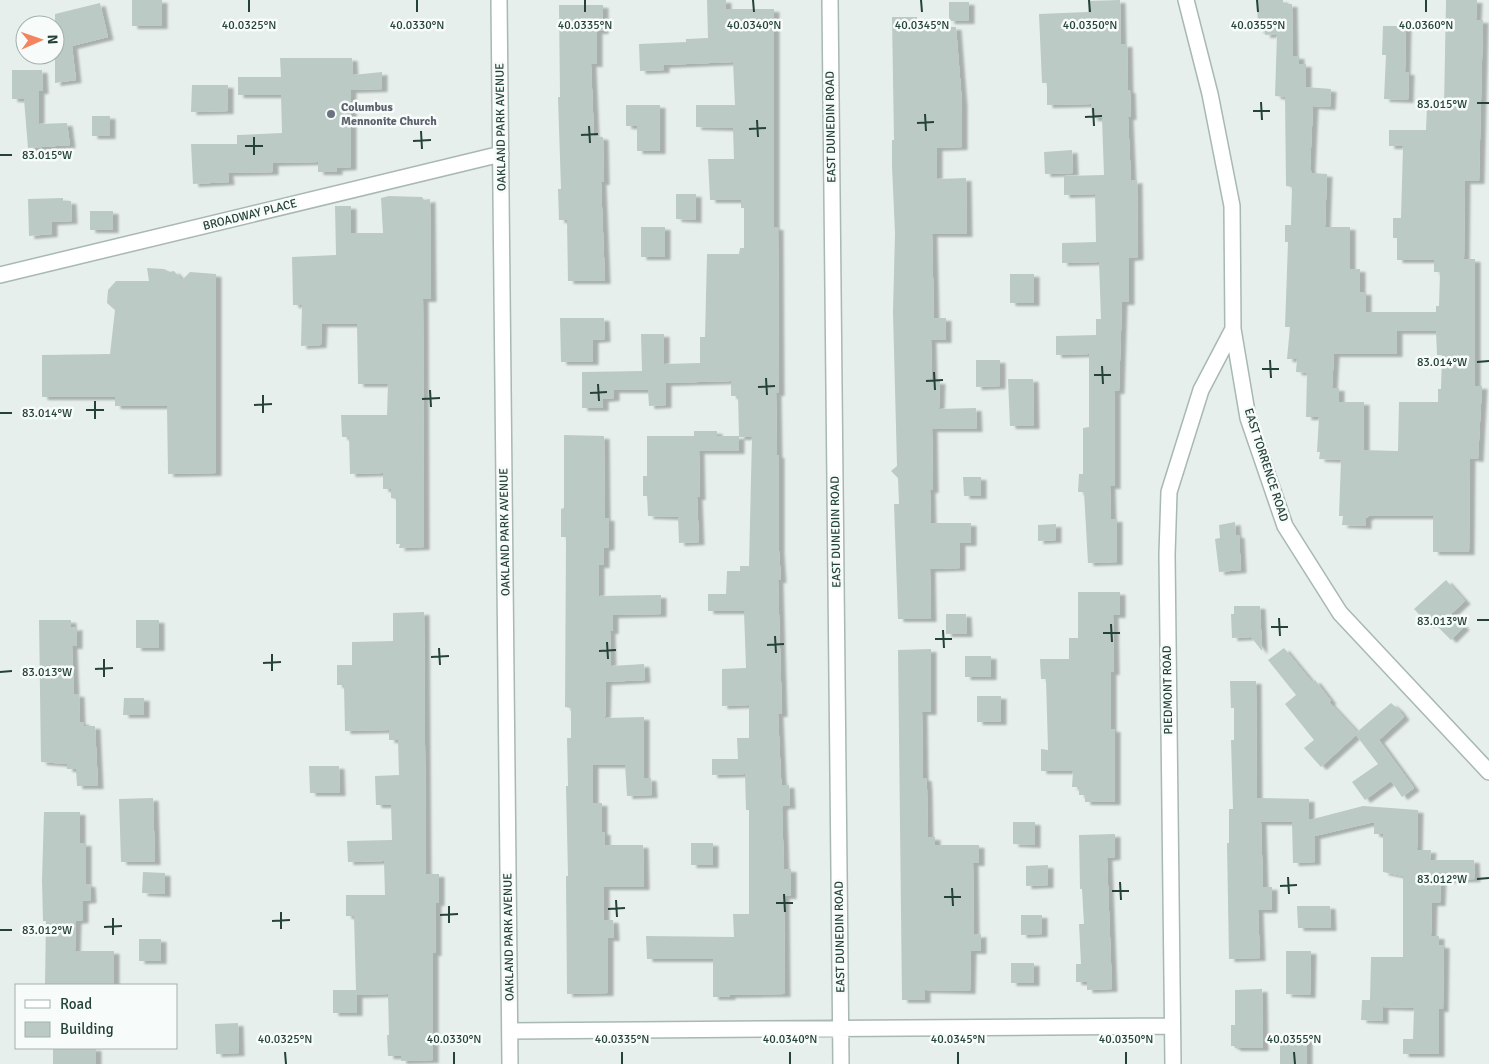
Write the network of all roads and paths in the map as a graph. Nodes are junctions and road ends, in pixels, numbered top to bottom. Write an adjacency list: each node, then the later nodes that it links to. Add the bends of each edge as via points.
1 (499, 0): 4 (street, OAKLAND PARK AVENUE)
2 (830, 0): 9 (street, EAST DUNEDIN ROAD)
3 (1186, 0): 6 (street, EAST TORRENCE ROAD, via 1210,94 1232,206)
4 (501, 154): 5 (street, BROADWAY PLACE); 10 (street, OAKLAND PARK AVENUE)
5 (0, 275)
6 (1233, 329): 7 (street, EAST TORRENCE ROAD, via 1248,418 1285,526 1340,613); 8 (street, PIEDMONT ROAD, via 1201,390 1169,492 1166,555)
7 (1489, 772)
8 (1172, 1026): 9 (street); 13 (street, PIEDMONT ROAD)
9 (841, 1027): 10 (street); 12 (street, EAST DUNEDIN ROAD)
10 (510, 1031): 11 (street, OAKLAND PARK AVENUE)
11 (510, 1064)
12 (841, 1064)
13 (1173, 1064)

